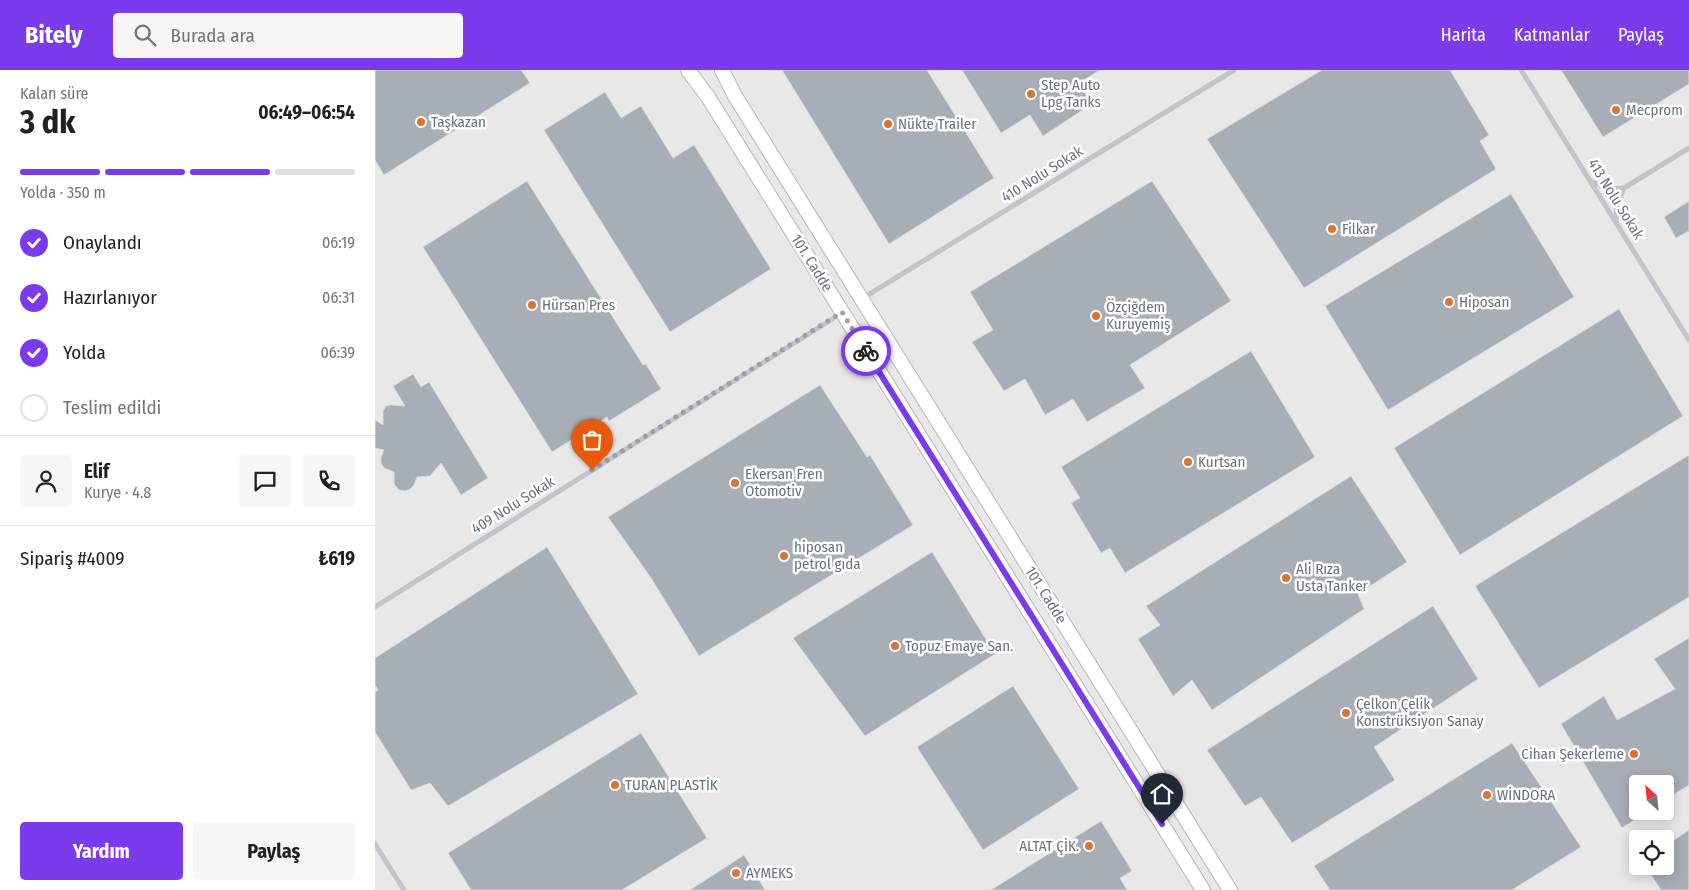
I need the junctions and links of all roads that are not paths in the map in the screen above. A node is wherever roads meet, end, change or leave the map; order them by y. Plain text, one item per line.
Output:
1 (688, 70) edge
2 (722, 70) edge
3 (1234, 70) edge
4 (1521, 70) edge
5 (1689, 148) edge
6 (1590, 180) junction
7 (1624, 188) junction
8 (1616, 223) junction
9 (863, 299) junction
10 (842, 312) junction
11 (1689, 340) edge
12 (375, 607) edge
13 (375, 844) edge
14 (404, 890) edge
15 (1203, 890) edge
16 (1230, 890) edge

1 - 10 street, 101. Cadde
2 - 9 street, 101. Cadde
3 - 9 lane, 410 Nolu Sokak
4 - 6 lane, 413 Nolu Sokak
5 - 7 lane
6 - 7 lane
6 - 8 lane, 413 Nolu Sokak
7 - 8 lane
8 - 11 lane, 413 Nolu Sokak
9 - 16 street, 101. Cadde
10 - 12 lane, 409 Nolu Sokak
10 - 15 street, 101. Cadde
13 - 14 lane

